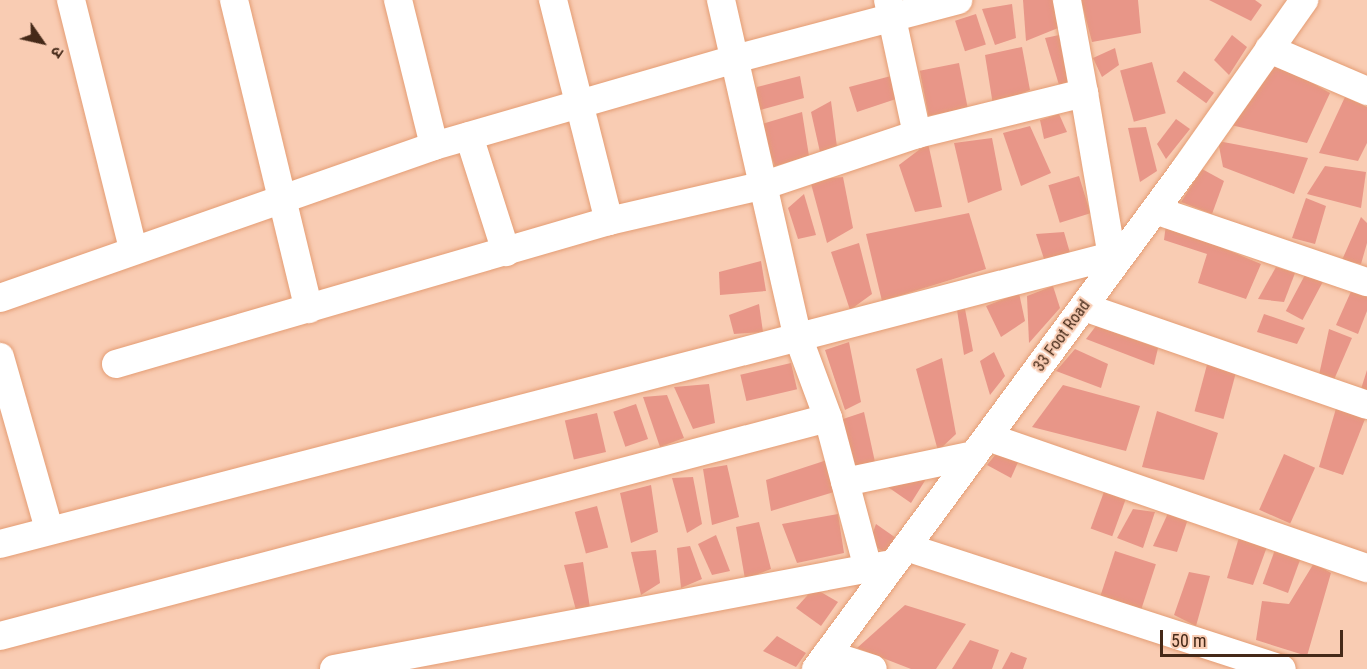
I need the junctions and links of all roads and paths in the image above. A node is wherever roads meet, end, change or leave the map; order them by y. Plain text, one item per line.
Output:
1 (70, 0) edge
2 (234, 0) edge
3 (398, 0) edge
4 (553, 0) edge
5 (721, 0) edge
6 (958, 0) edge
7 (1067, 0) edge
8 (1304, 0) edge
9 (890, 8) edge
10 (1269, 49) junction
11 (735, 59) junction
12 (1367, 91) edge
13 (1084, 93) junction
14 (578, 105) junction
15 (917, 134) junction
16 (469, 136) junction
17 (434, 146) junction
18 (765, 184) junction
19 (285, 198) junction
20 (1155, 210) junction
21 (609, 220) junction
22 (133, 249) junction
23 (506, 252) junction
24 (1118, 254) junction
25 (1367, 282) edge
26 (0, 298) edge
27 (1083, 307) junction
28 (309, 309) junction
29 (797, 334) junction
30 (116, 364) dead end
31 (2, 369) edge
32 (1367, 405) edge
33 (828, 418) junction
34 (981, 446) junction
35 (845, 482) junction
36 (49, 530) junction
37 (0, 544) edge
38 (890, 560) junction
39 (1367, 568) edge
40 (0, 636) edge
41 (822, 662) edge
42 (403, 663) edge
43 (334, 669) edge
44 (873, 669) edge
45 (1282, 669) edge

1 - 22 street
2 - 19 street
3 - 17 street
4 - 14 street
5 - 11 street
6 - 9 street
7 - 13 street
8 - 10 street, 33 Foot Road
9 - 11 street
9 - 15 street
10 - 12 street
10 - 20 street, 33 Foot Road
11 - 14 street
11 - 18 street
13 - 15 street
13 - 24 street
14 - 16 street
14 - 21 street
15 - 18 street
16 - 17 street
16 - 23 street
17 - 19 street
18 - 21 street
18 - 29 street
19 - 22 street
19 - 28 street
20 - 24 street, 33 Foot Road
20 - 25 street
21 - 23 street
22 - 26 street
23 - 28 street
24 - 27 street, 33 Foot Road
24 - 29 street
27 - 32 street
27 - 34 street, 33 Foot Road
28 - 30 street
29 - 33 street
29 - 36 street
31 - 36 street
33 - 35 street
33 - 40 street
34 - 35 street
34 - 38 street, 33 Foot Road
34 - 39 street
35 - 38 street
36 - 37 street
38 - 41 street, 33 Foot Road
38 - 42 street
38 - 45 street
41 - 44 street
42 - 43 street

